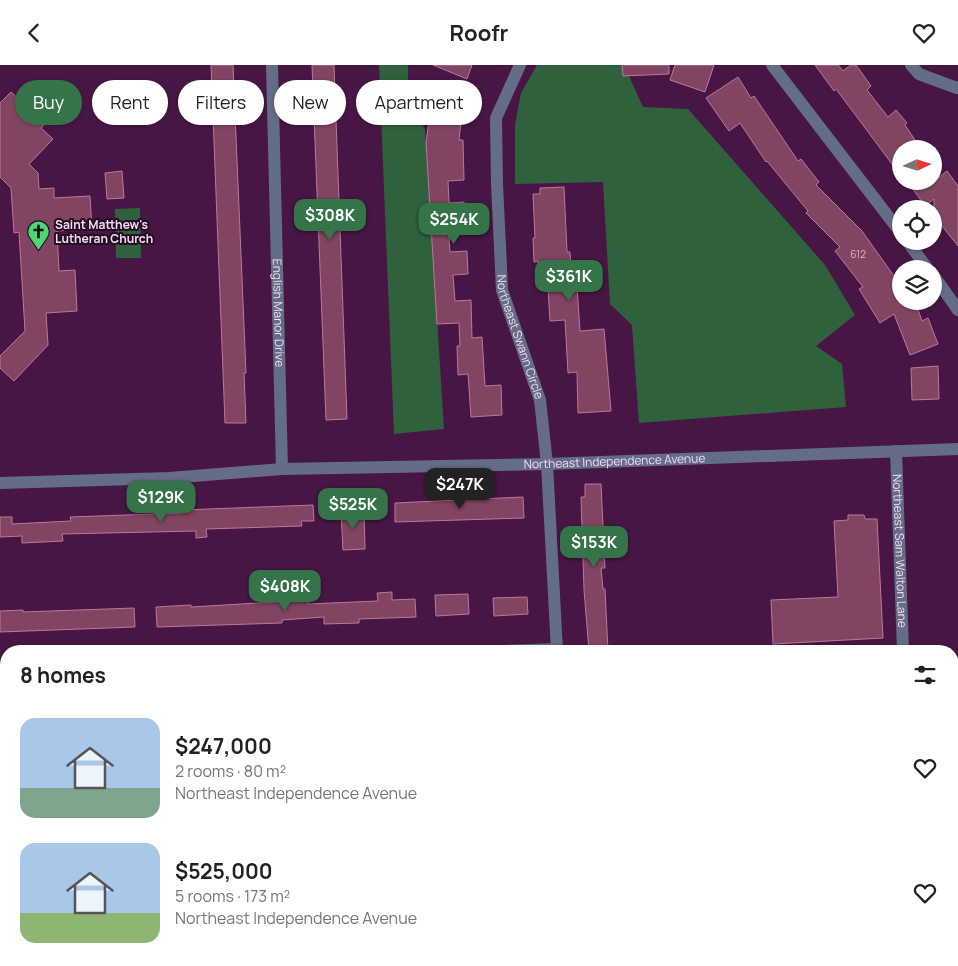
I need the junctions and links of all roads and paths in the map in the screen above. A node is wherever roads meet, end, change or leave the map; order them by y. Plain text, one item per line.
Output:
1 (272, 65) edge
2 (520, 65) edge
3 (772, 65) edge
4 (911, 65) edge
5 (958, 87) edge
6 (892, 221) edge
7 (942, 287) edge
8 (958, 310) edge
9 (958, 449) edge
10 (896, 451) junction
11 (547, 464) junction
12 (282, 469) junction
13 (0, 483) edge
14 (557, 645) edge
15 (903, 645) edge

1 - 12 street, English Manor Drive
2 - 11 street, Northeast Swann Circle
3 - 6 street
4 - 5 street
7 - 8 street
9 - 10 street, Northeast Independence Avenue
10 - 11 street, Northeast Independence Avenue
10 - 15 street, Northeast Sam Walton Lane
11 - 12 street, Northeast Independence Avenue
11 - 14 street, Northeast Swann Circle
12 - 13 street, Northeast Independence Avenue

